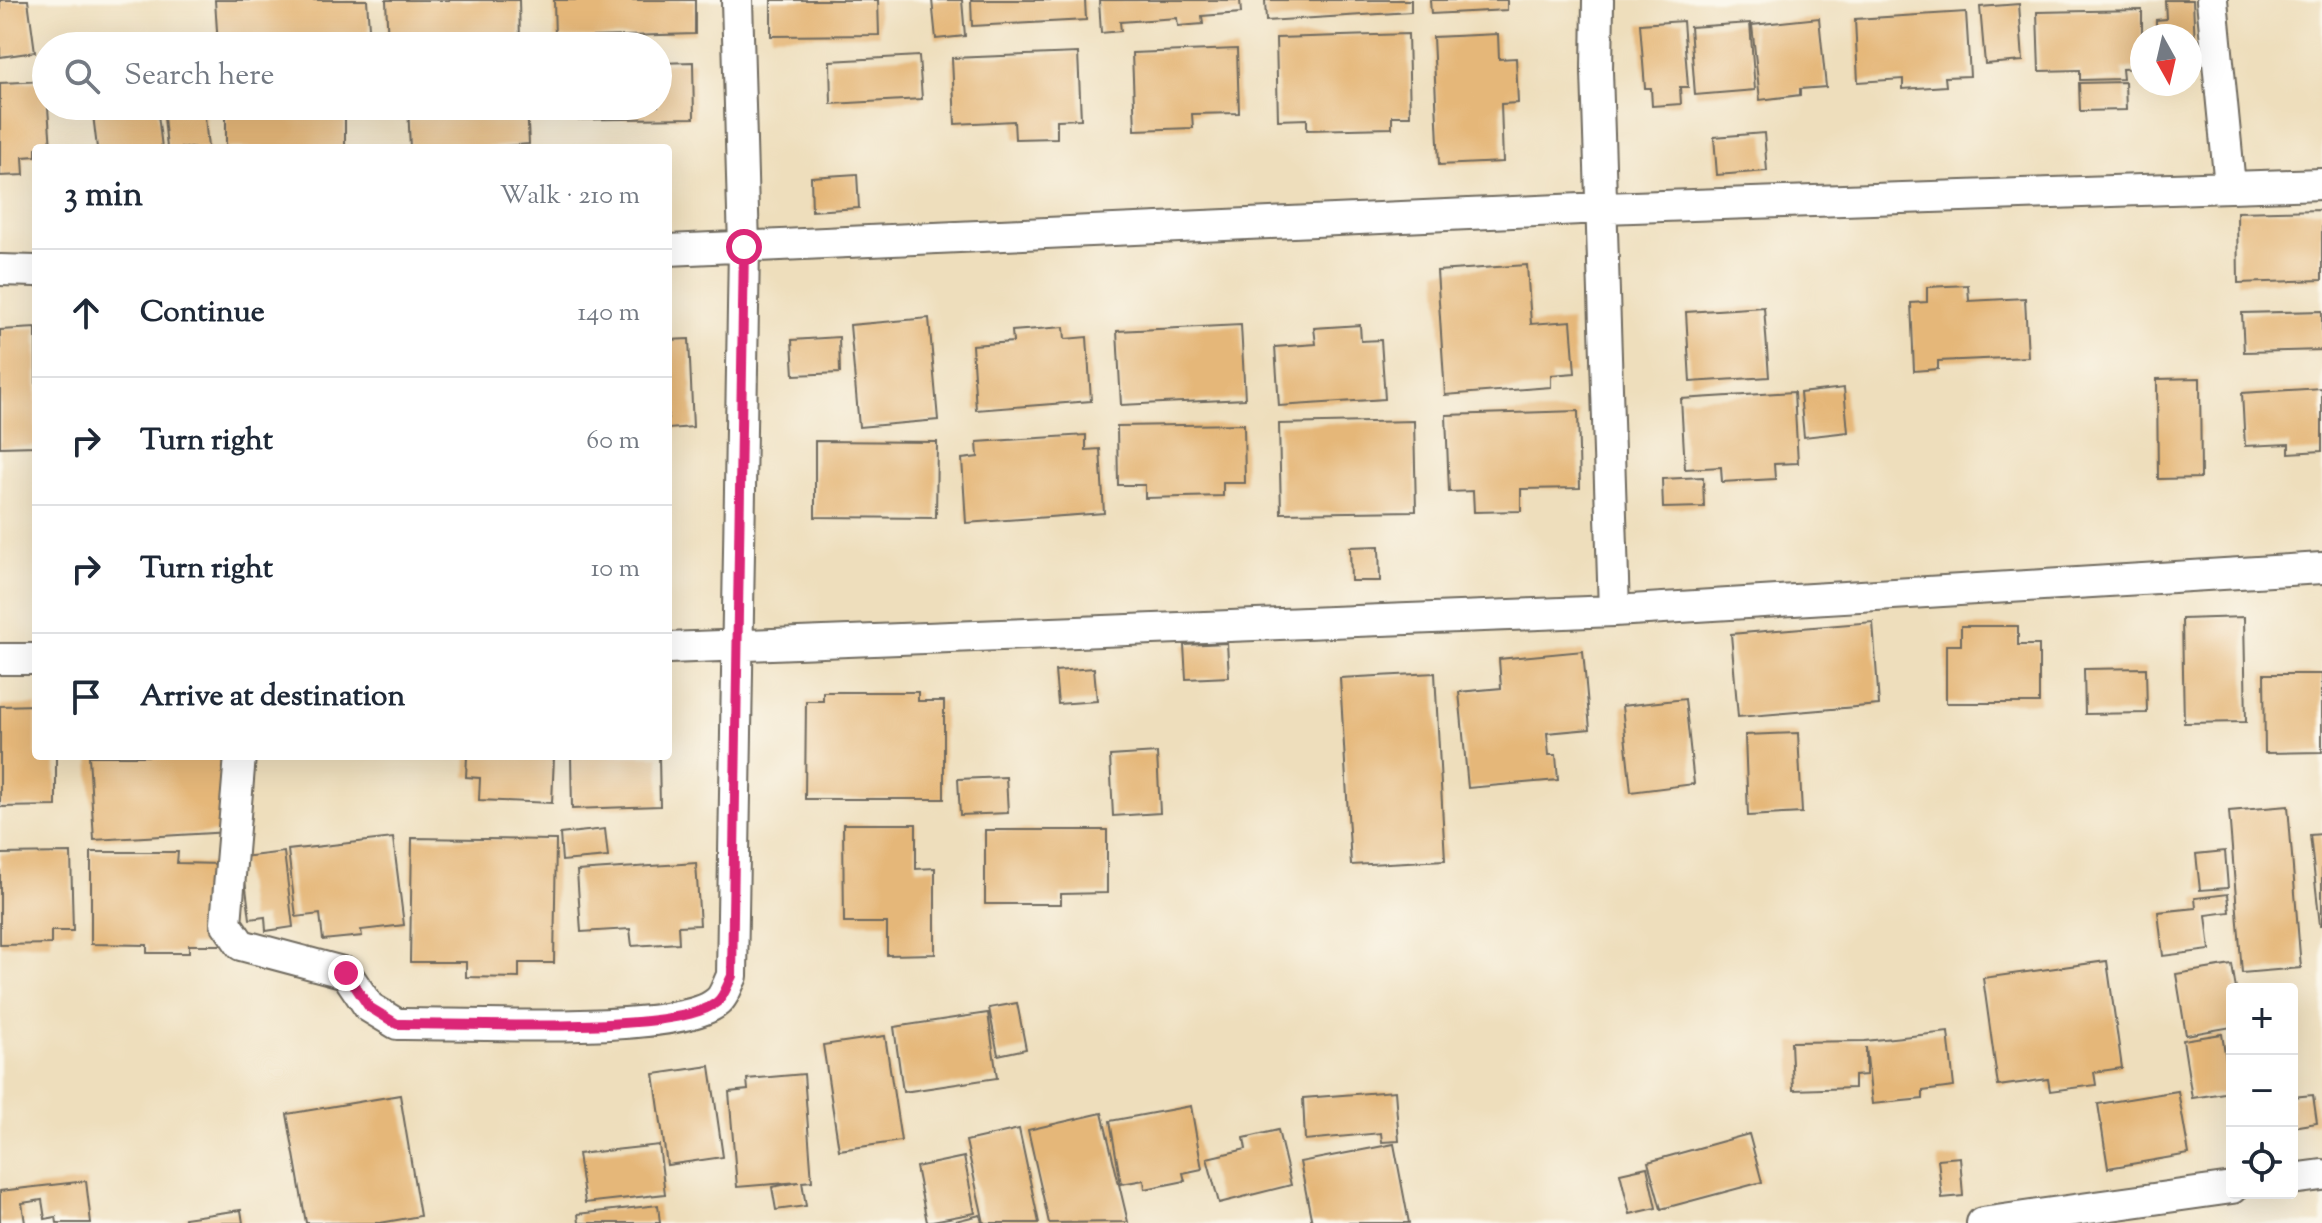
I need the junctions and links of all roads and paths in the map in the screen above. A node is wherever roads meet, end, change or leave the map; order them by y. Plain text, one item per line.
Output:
1 (737, 0) edge
2 (1598, 0) edge
3 (2212, 0) edge
4 (2322, 184) edge
5 (2230, 186) junction
6 (1603, 208) junction
7 (744, 247) junction
8 (672, 250) edge
9 (0, 270) edge
10 (32, 271) edge
11 (2322, 568) edge
12 (1614, 611) junction
13 (737, 647) junction
14 (672, 648) edge
15 (0, 659) edge
16 (32, 659) edge
17 (240, 760) edge
18 (2322, 1175) edge
19 (2298, 1178) edge
20 (2226, 1189) edge
21 (1982, 1223) edge

1 - 7 street
2 - 6 street
3 - 5 street
4 - 5 street
5 - 6 street
6 - 7 street
6 - 12 street
7 - 8 street
7 - 13 street
9 - 10 street
11 - 12 street
12 - 13 street
13 - 14 street
13 - 17 street
15 - 16 street
18 - 19 street
20 - 21 street

